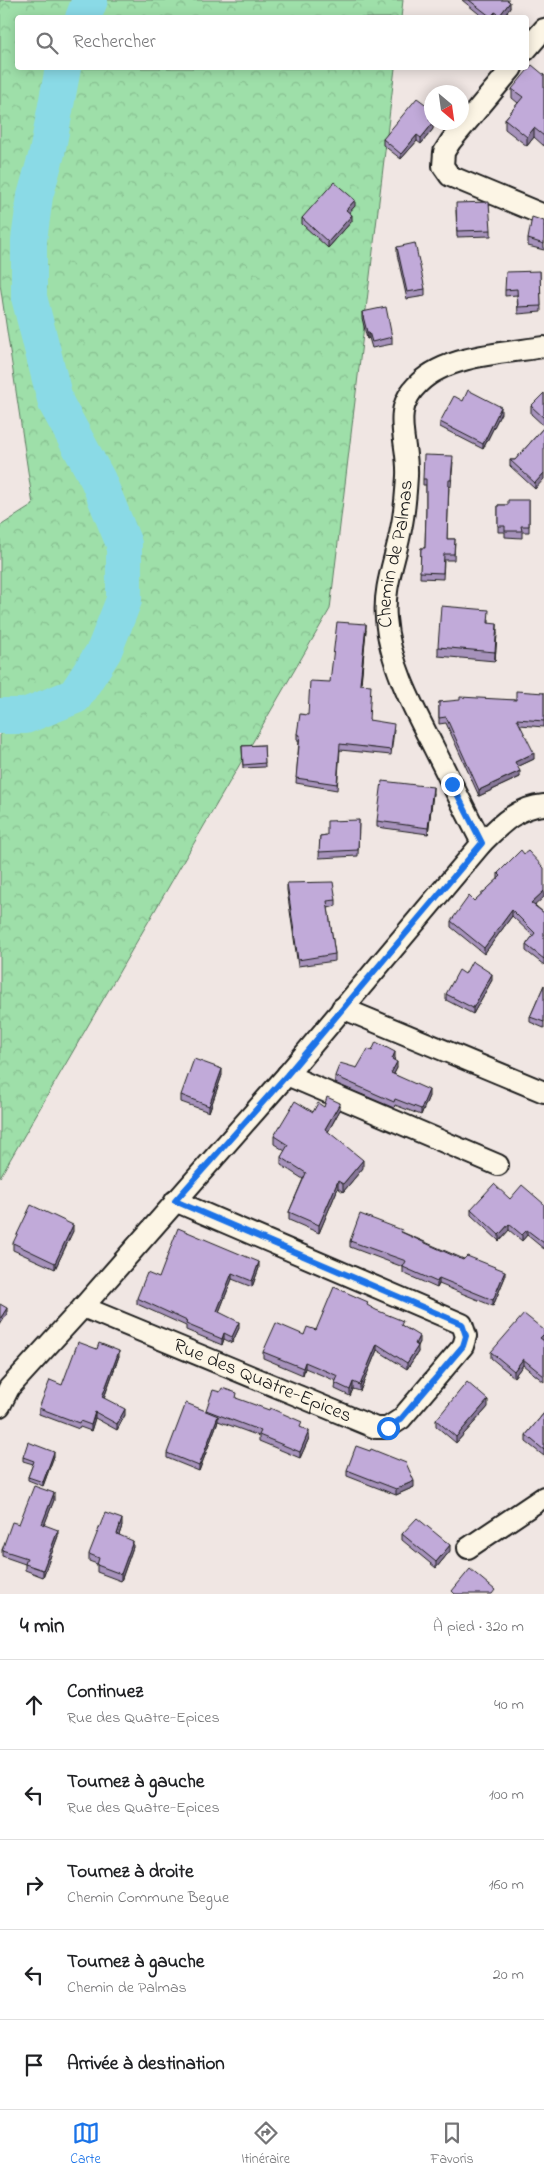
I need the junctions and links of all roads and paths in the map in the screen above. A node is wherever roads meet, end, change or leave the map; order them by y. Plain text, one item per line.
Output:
1 (544, 29) edge
2 (529, 46) edge
3 (510, 70) edge
4 (544, 215) edge
5 (544, 347) edge
6 (544, 805) edge
7 (482, 843) junction
8 (342, 1008) junction
9 (287, 1075) junction
10 (544, 1092) edge
11 (498, 1165) dead end
12 (175, 1201) junction
13 (83, 1307) junction
14 (0, 1406) edge
15 (544, 1497) edge
16 (468, 1548) dead end

1 - 2 street
3 - 4 street
5 - 7 street, Chemin de Palmas
6 - 7 street
7 - 8 street
8 - 9 street
8 - 10 street
9 - 11 street
9 - 12 street
12 - 13 street
12 - 13 street, Rue des Quatre-Epices
13 - 14 street
15 - 16 street

